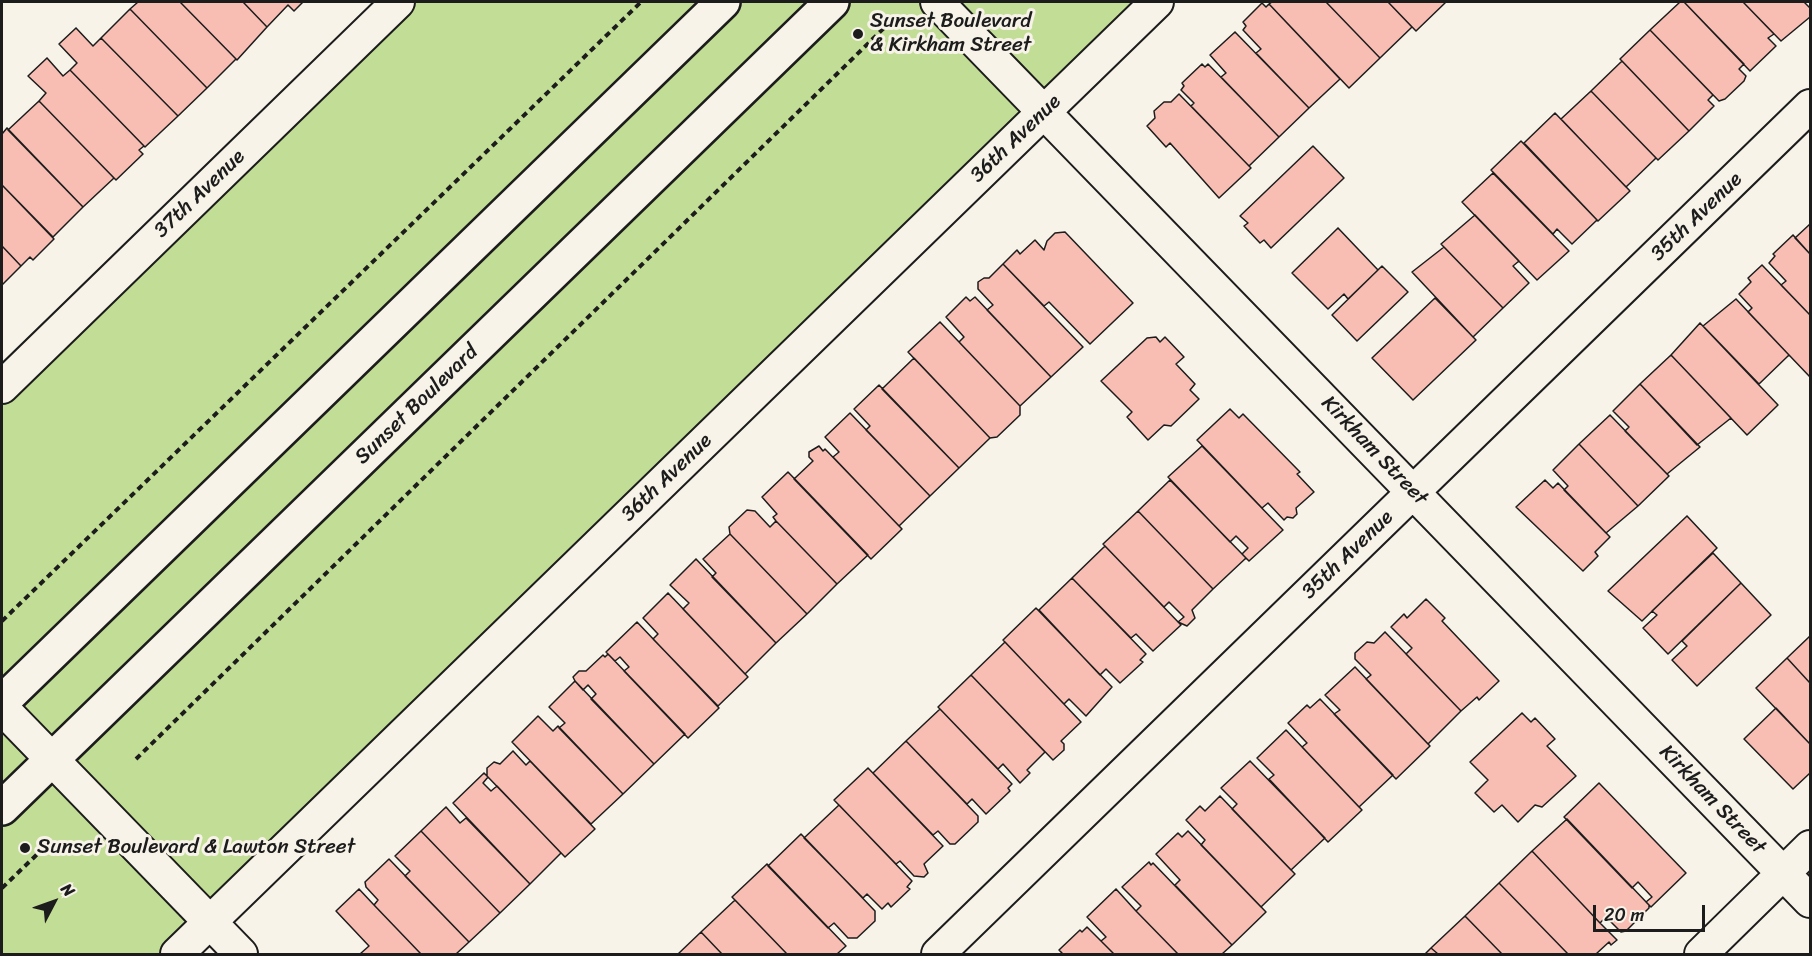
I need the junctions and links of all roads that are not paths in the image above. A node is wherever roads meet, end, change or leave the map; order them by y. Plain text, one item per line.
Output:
1 (398, 2) edge
2 (723, 2) edge
3 (832, 2) edge
4 (937, 2) edge
5 (1157, 2) edge
6 (1810, 106) edge
7 (1044, 112) junction
8 (2, 387) edge
9 (1414, 492) junction
10 (2, 702) edge
11 (2, 708) edge
12 (52, 760) junction
13 (2, 808) edge
14 (1810, 847) edge
15 (1784, 873) junction
16 (1810, 901) edge
17 (210, 922) junction
18 (177, 954) edge
19 (241, 954) edge
20 (938, 954) edge
21 (1701, 954) edge

1 - 8 street, 37th Avenue
2 - 10 main road
3 - 12 main road, Sunset Boulevard
4 - 7 street, Kirkham Street
5 - 7 street, 36th Avenue
6 - 9 street, 35th Avenue
7 - 9 street, Kirkham Street
7 - 17 street, 36th Avenue
9 - 15 street, Kirkham Street
9 - 20 street, 35th Avenue
11 - 12 street
12 - 13 main road, Sunset Boulevard
12 - 17 street
14 - 15 street
15 - 16 street, Kirkham Street
15 - 21 street
17 - 18 street, 36th Avenue
17 - 19 street

